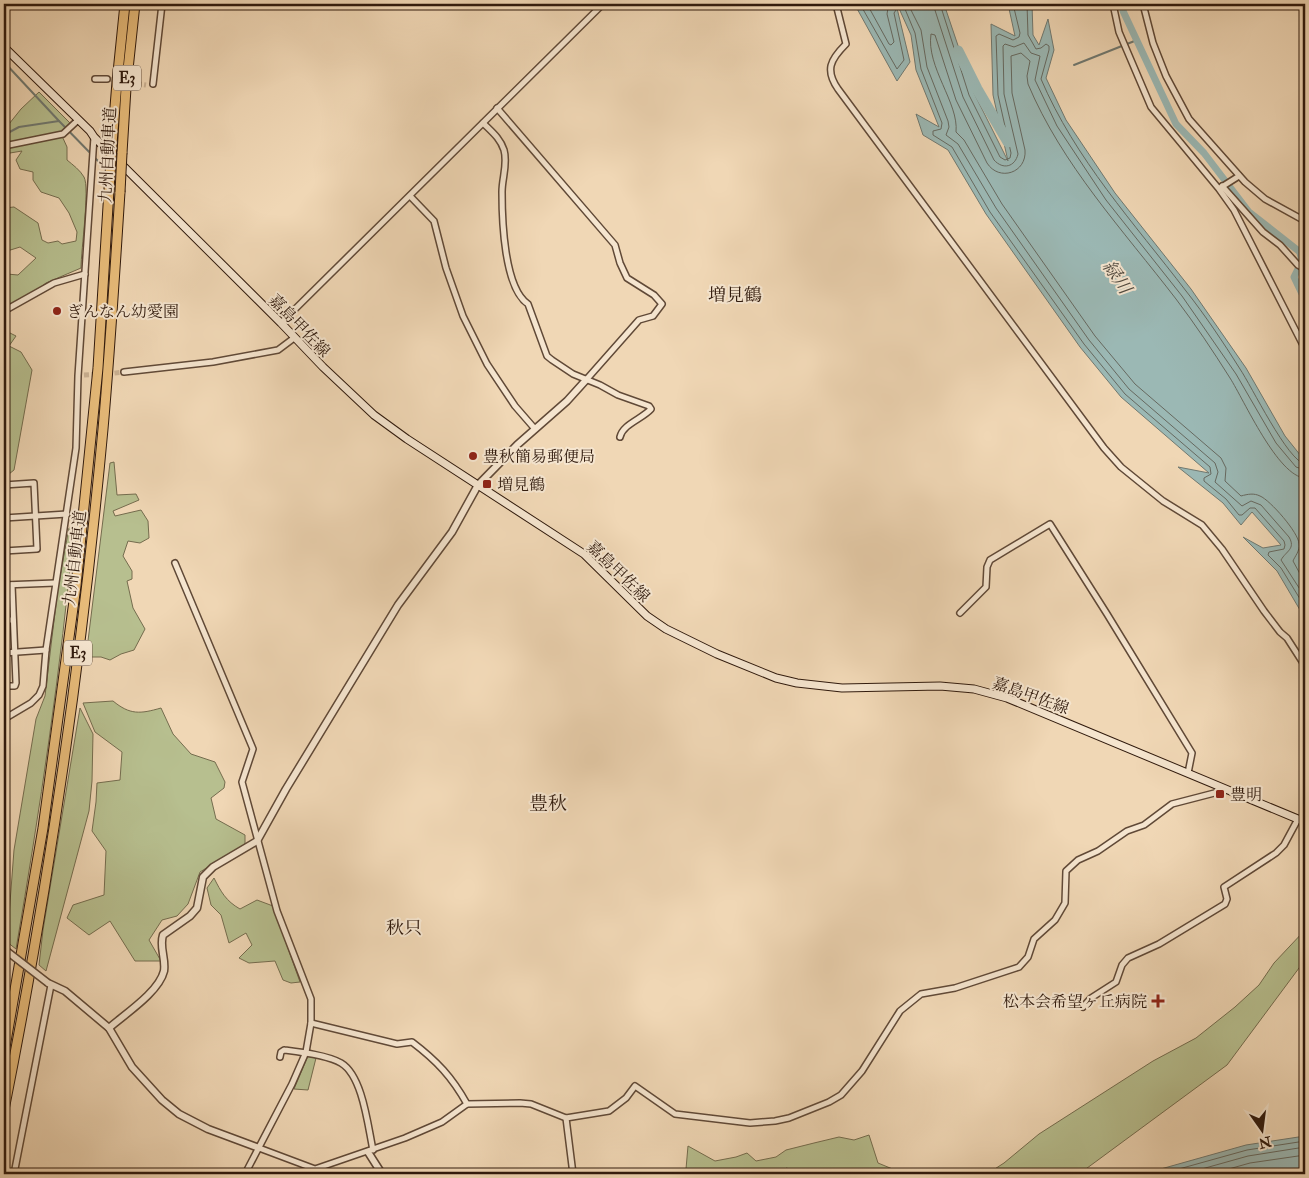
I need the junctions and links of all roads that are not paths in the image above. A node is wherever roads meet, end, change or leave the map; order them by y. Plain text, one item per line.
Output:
1 (125, 4) edge
2 (135, 4) edge
3 (162, 4) edge
4 (603, 4) edge
5 (836, 4) edge
6 (1113, 4) edge
7 (1143, 4) edge
8 (4, 47) edge
9 (95, 79) dead end
10 (107, 79) tunnel mouth
11 (153, 84) dead end
12 (497, 108) junction
13 (76, 122) junction
14 (483, 123) junction
15 (94, 137) junction
16 (4, 146) edge
17 (1239, 176) junction
18 (1221, 187) junction
19 (410, 196) junction
20 (1305, 221) edge
21 (1305, 269) edge
22 (85, 274) junction
23 (4, 311) edge
24 (281, 323) junction
25 (294, 338) junction
26 (1305, 349) edge
27 (124, 372) tunnel mouth
28 (84, 375) tunnel mouth
29 (78, 376) junction
30 (586, 380) junction
31 (535, 429) junction
32 (620, 437) dead end
33 (4, 485) edge
34 (478, 485) junction
35 (67, 514) junction
36 (36, 516) junction
37 (4, 518) edge
38 (4, 551) edge
39 (175, 563) dead end
40 (55, 583) junction
41 (12, 585) junction
42 (4, 586) edge
43 (960, 613) dead end
44 (4, 620) edge
45 (13, 620) junction
46 (46, 650) junction
47 (14, 652) junction
48 (4, 653) edge
49 (1305, 666) edge
50 (4, 686) edge
51 (4, 719) edge
52 (1188, 773) junction
53 (1226, 790) junction
54 (1302, 821) edge
55 (257, 840) junction
56 (4, 949) edge
57 (49, 984) junction
58 (1083, 1007) dead end
59 (311, 1023) junction
60 (109, 1028) junction
61 (4, 1052) edge
62 (306, 1052) junction
63 (280, 1057) dead end
64 (467, 1104) junction
65 (4, 1110) edge
66 (566, 1118) junction
67 (259, 1148) junction
68 (370, 1151) junction
69 (14, 1174) edge
70 (245, 1174) edge
71 (382, 1174) edge
72 (573, 1174) edge

1 - 61 highway, 九州自動車道 / E3, bridge
2 - 65 highway, 九州自動車道 / E3, bridge
3 - 11 street
4 - 12 street
5 - 49 street
6 - 18 street
7 - 17 street
8 - 13 main road, 嘉島甲佐線
9 - 10 street
12 - 14 street
12 - 30 street
13 - 15 main road, 嘉島甲佐線
13 - 16 street
14 - 19 street
14 - 30 street
15 - 22 street
15 - 24 main road, 嘉島甲佐線
17 - 18 street
17 - 20 street
18 - 21 street
18 - 26 street
19 - 24 street
19 - 31 street
22 - 23 street
22 - 29 street
24 - 25 main road, 嘉島甲佐線
25 - 27 street
25 - 34 main road, 嘉島甲佐線
28 - 29 street
29 - 35 street
30 - 31 street
30 - 32 street
31 - 34 street
33 - 36 street
34 - 52 main road, 嘉島甲佐線
34 - 55 street
35 - 36 street
35 - 40 street
36 - 37 street
36 - 38 street
39 - 55 street
40 - 41 street
40 - 46 street
41 - 42 street
41 - 45 street
43 - 52 street
44 - 45 street
45 - 47 street
46 - 47 street
46 - 51 street
47 - 48 street
47 - 50 street
52 - 53 main road, 嘉島甲佐線
53 - 54 main road, 嘉島甲佐線
53 - 66 street
54 - 58 street
55 - 59 street
55 - 60 street
56 - 57 street, bridge
57 - 60 street
57 - 69 street
59 - 62 street
59 - 64 street
60 - 67 street
62 - 63 street
62 - 67 street
62 - 68 street
64 - 66 street
64 - 68 street
66 - 72 street
67 - 68 street
67 - 70 street
68 - 71 street

